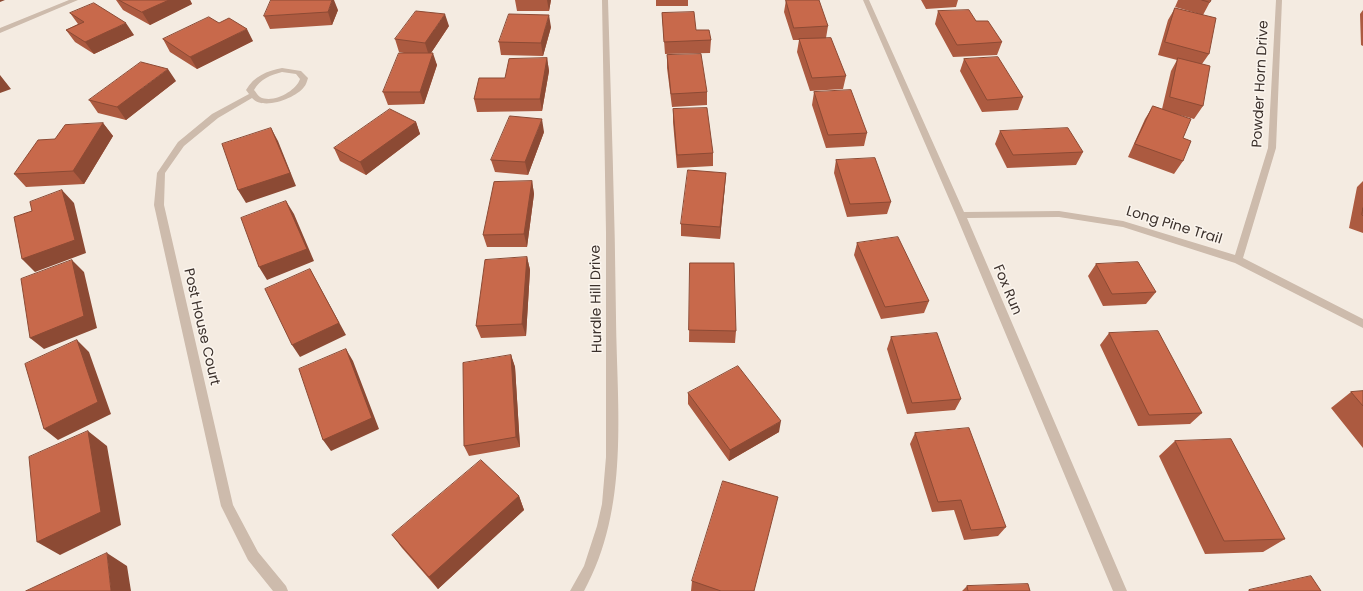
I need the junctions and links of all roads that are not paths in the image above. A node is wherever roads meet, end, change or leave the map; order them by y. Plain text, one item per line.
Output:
1 (75, 0) edge
2 (605, 0) edge
3 (866, 0) edge
4 (1279, 0) edge
5 (0, 31) edge
6 (252, 95) junction
7 (961, 215) junction
8 (1238, 260) junction
9 (1363, 324) edge
10 (281, 591) edge
11 (578, 591) edge
12 (1120, 591) edge

1 - 5 street
2 - 11 street, Hurdle Hill Drive
3 - 7 street, Fox Run
4 - 8 street, Powder Horn Drive
6 - 6 street
6 - 10 street, Post House Court
7 - 8 street, Long Pine Trail
7 - 12 street, Fox Run
8 - 9 street, Long Pine Trail

